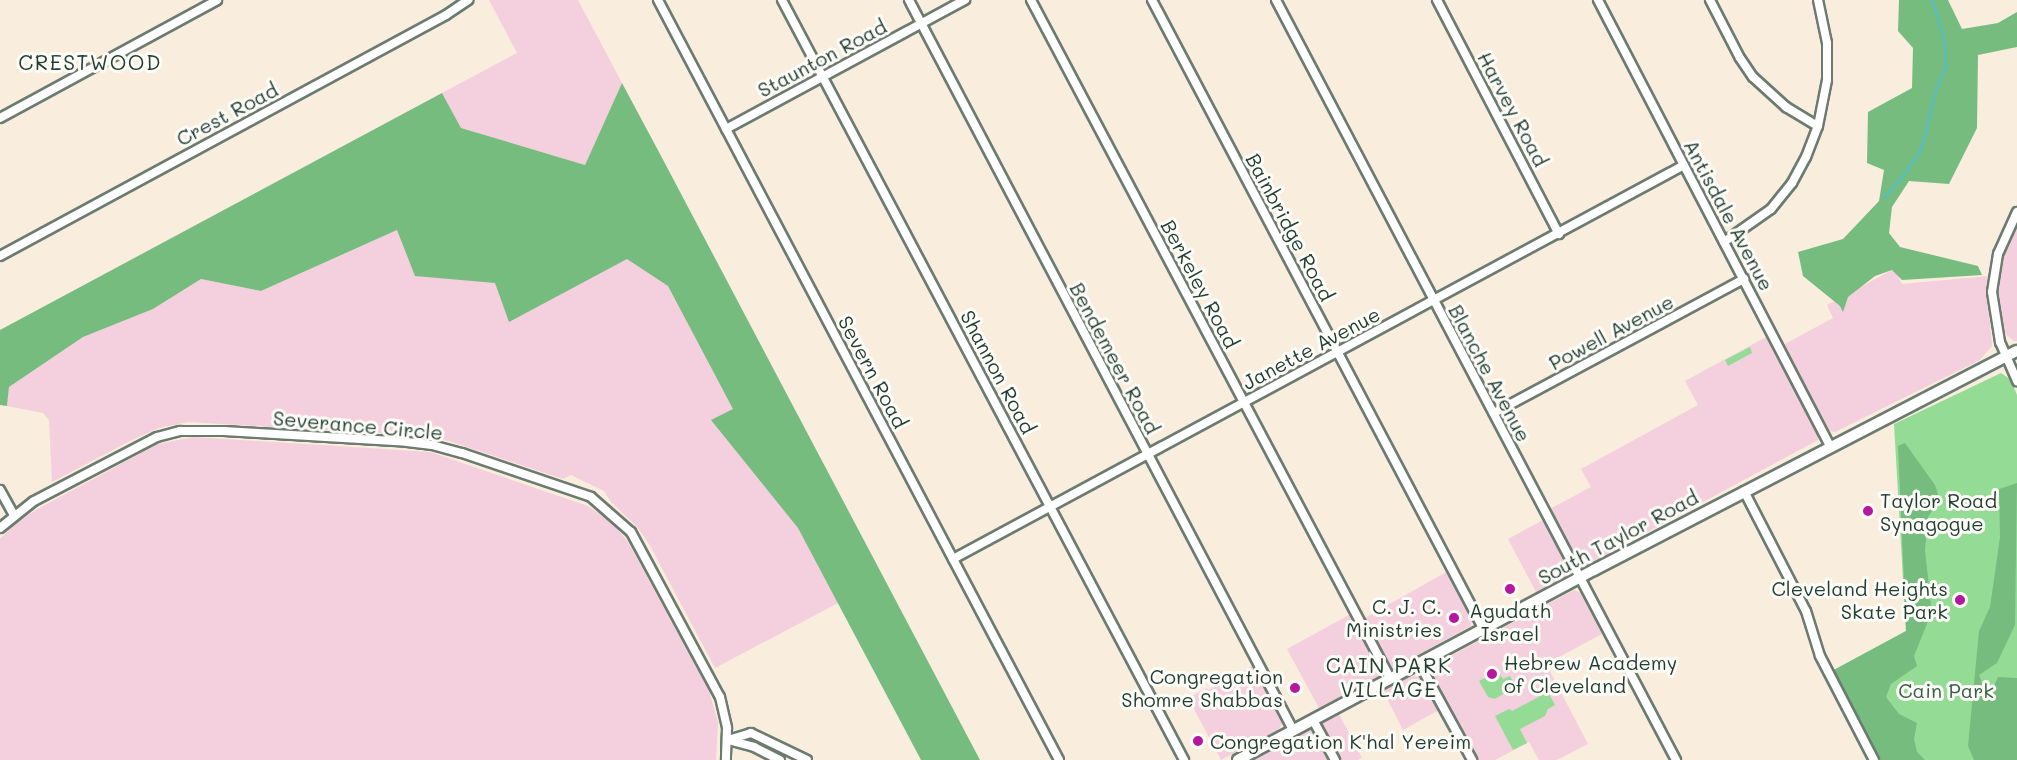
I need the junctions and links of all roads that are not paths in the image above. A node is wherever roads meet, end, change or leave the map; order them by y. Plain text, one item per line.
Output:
1 (217, 0) edge
2 (468, 0) edge
3 (657, 0) edge
4 (782, 0) edge
5 (909, 0) edge
6 (965, 0) edge
7 (1031, 0) edge
8 (1152, 0) edge
9 (1276, 0) edge
10 (1437, 0) edge
11 (1598, 0) edge
12 (1710, 0) edge
13 (1818, 0) edge
14 (921, 23) junction
15 (823, 77) junction
16 (0, 118) edge
17 (1818, 126) junction
18 (726, 129) junction
19 (1684, 165) junction
20 (2017, 212) edge
21 (1559, 234) junction
22 (1724, 242) junction
23 (0, 256) edge
24 (1744, 279) junction
25 (1434, 301) junction
26 (2017, 351) edge
27 (1338, 353) junction
28 (2006, 356) junction
29 (2017, 381) edge
30 (1244, 403) junction
31 (1494, 413) junction
32 (1830, 446) junction
33 (1148, 454) junction
34 (0, 490) edge
35 (1744, 491) junction
36 (1050, 507) junction
37 (14, 515) junction
38 (0, 528) edge
39 (953, 558) junction
40 (1579, 578) junction
41 (1483, 628) junction
42 (1419, 663) junction
43 (1390, 678) junction
44 (1313, 720) junction
45 (1293, 730) junction
46 (728, 740) junction
47 (726, 760) edge
48 (780, 760) edge
49 (807, 760) edge
50 (1059, 760) edge
51 (1184, 760) edge
52 (1238, 760) edge
53 (1335, 760) edge
54 (1472, 760) edge
55 (1676, 760) edge
56 (1874, 760) edge

1 - 16 street
2 - 23 street, Crest Road
3 - 18 street, Severn Road
4 - 15 street, Shannon Road
5 - 14 street, Bendemeer Road
6 - 14 street, Staunton Road
7 - 30 street, Berkeley Road
8 - 27 street, Bainbridge Road
9 - 25 street, Blanche Avenue
10 - 21 street, Harvey Road
11 - 19 street, Antisdale Avenue
12 - 17 street
13 - 17 street
14 - 15 street, Staunton Road
14 - 33 street, Bendemeer Road
15 - 18 street, Staunton Road
15 - 36 street, Shannon Road
17 - 22 street
18 - 39 street, Severn Road
19 - 21 street, Janette Avenue
19 - 22 street, Antisdale Avenue
20 - 28 street
21 - 25 street, Janette Avenue
22 - 24 street, Antisdale Avenue
24 - 31 street, Powell Avenue
24 - 32 street, Antisdale Avenue
25 - 27 street, Janette Avenue
25 - 31 street, Blanche Avenue
26 - 28 main road, South Taylor Road
27 - 30 street, Janette Avenue
27 - 41 street, Bainbridge Road
28 - 29 street
28 - 32 main road, South Taylor Road
30 - 33 street, Janette Avenue
30 - 43 street, Berkeley Road
31 - 40 street, Blanche Avenue
32 - 35 main road, South Taylor Road
33 - 36 street, Janette Avenue
33 - 45 street, Bendemeer Road
34 - 37 street
35 - 40 main road, South Taylor Road
35 - 56 street
36 - 39 street, Janette Avenue
36 - 51 street, Shannon Road
37 - 38 street, Severance Circle
37 - 46 street, Severance Circle
39 - 50 street, Severn Road
40 - 41 main road, South Taylor Road
40 - 55 street, Blanche Avenue
41 - 42 main road, South Taylor Road
42 - 43 main road, South Taylor Road
42 - 54 street
43 - 44 main road, South Taylor Road
44 - 45 main road, South Taylor Road
44 - 53 street
45 - 52 main road, South Taylor Road
46 - 47 street, Severance Circle
46 - 48 street
46 - 49 street

